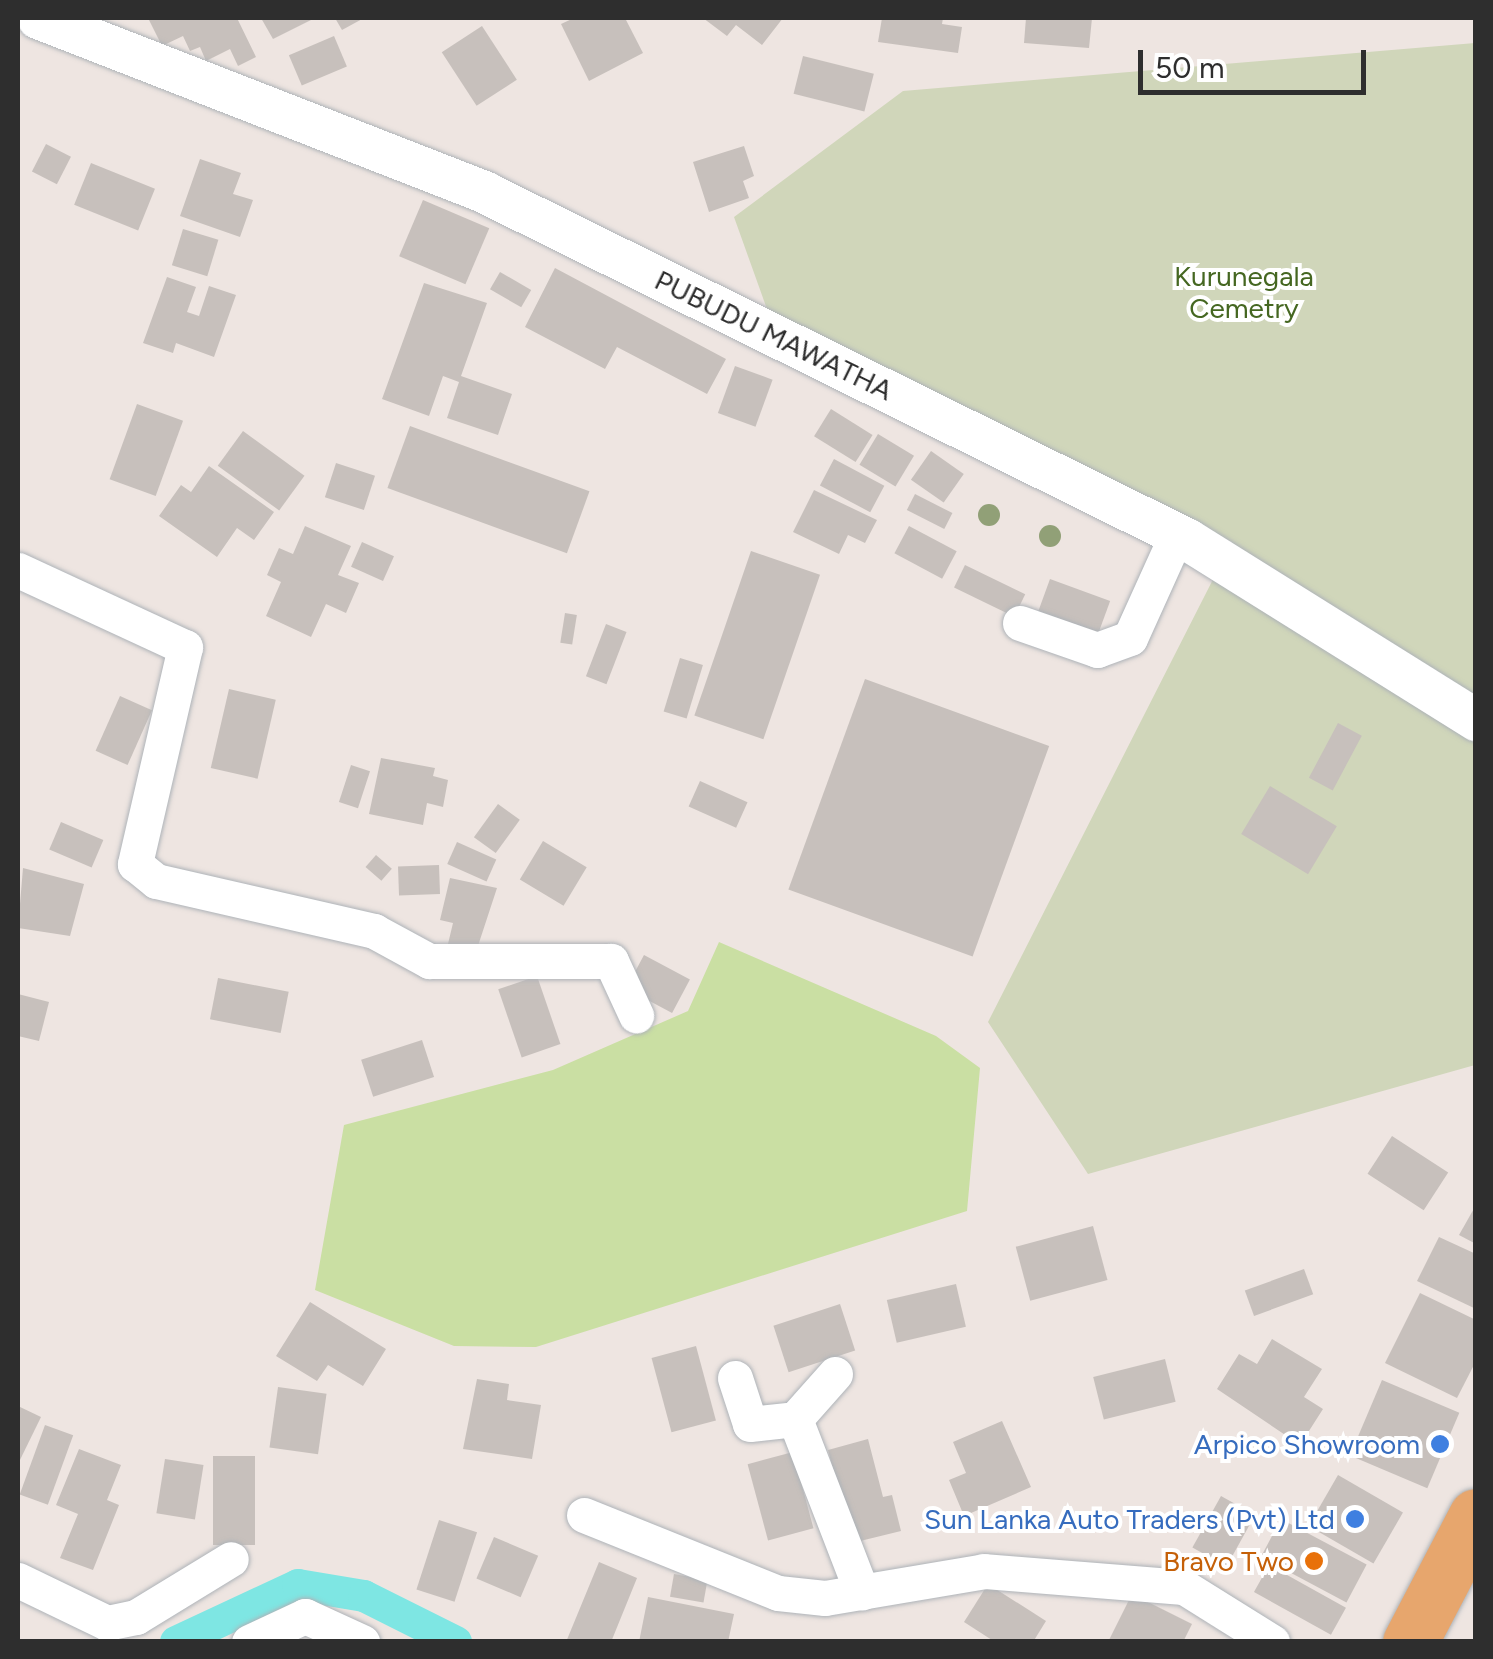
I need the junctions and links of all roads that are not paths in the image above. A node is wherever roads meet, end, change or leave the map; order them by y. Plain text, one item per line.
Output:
1 (62, 21) edge
2 (1177, 534) junction
3 (18, 570) edge
4 (1020, 624) dead end
5 (1476, 720) edge
6 (636, 1015) dead end
7 (834, 1374) dead end
8 (735, 1378) dead end
9 (796, 1419) junction
10 (584, 1514) dead end
11 (1476, 1516) edge
12 (231, 1559) dead end
13 (18, 1580) edge
14 (862, 1593) junction
15 (249, 1642) edge
16 (362, 1642) edge
17 (1272, 1642) edge
18 (1410, 1642) edge

1 - 2 street, PUBUDU MAWATHA
2 - 4 street
2 - 5 street, PUBUDU MAWATHA
3 - 6 street
7 - 9 street
8 - 9 street
9 - 14 street
10 - 14 street
11 - 18 main road
12 - 13 street
14 - 17 street
15 - 16 street

